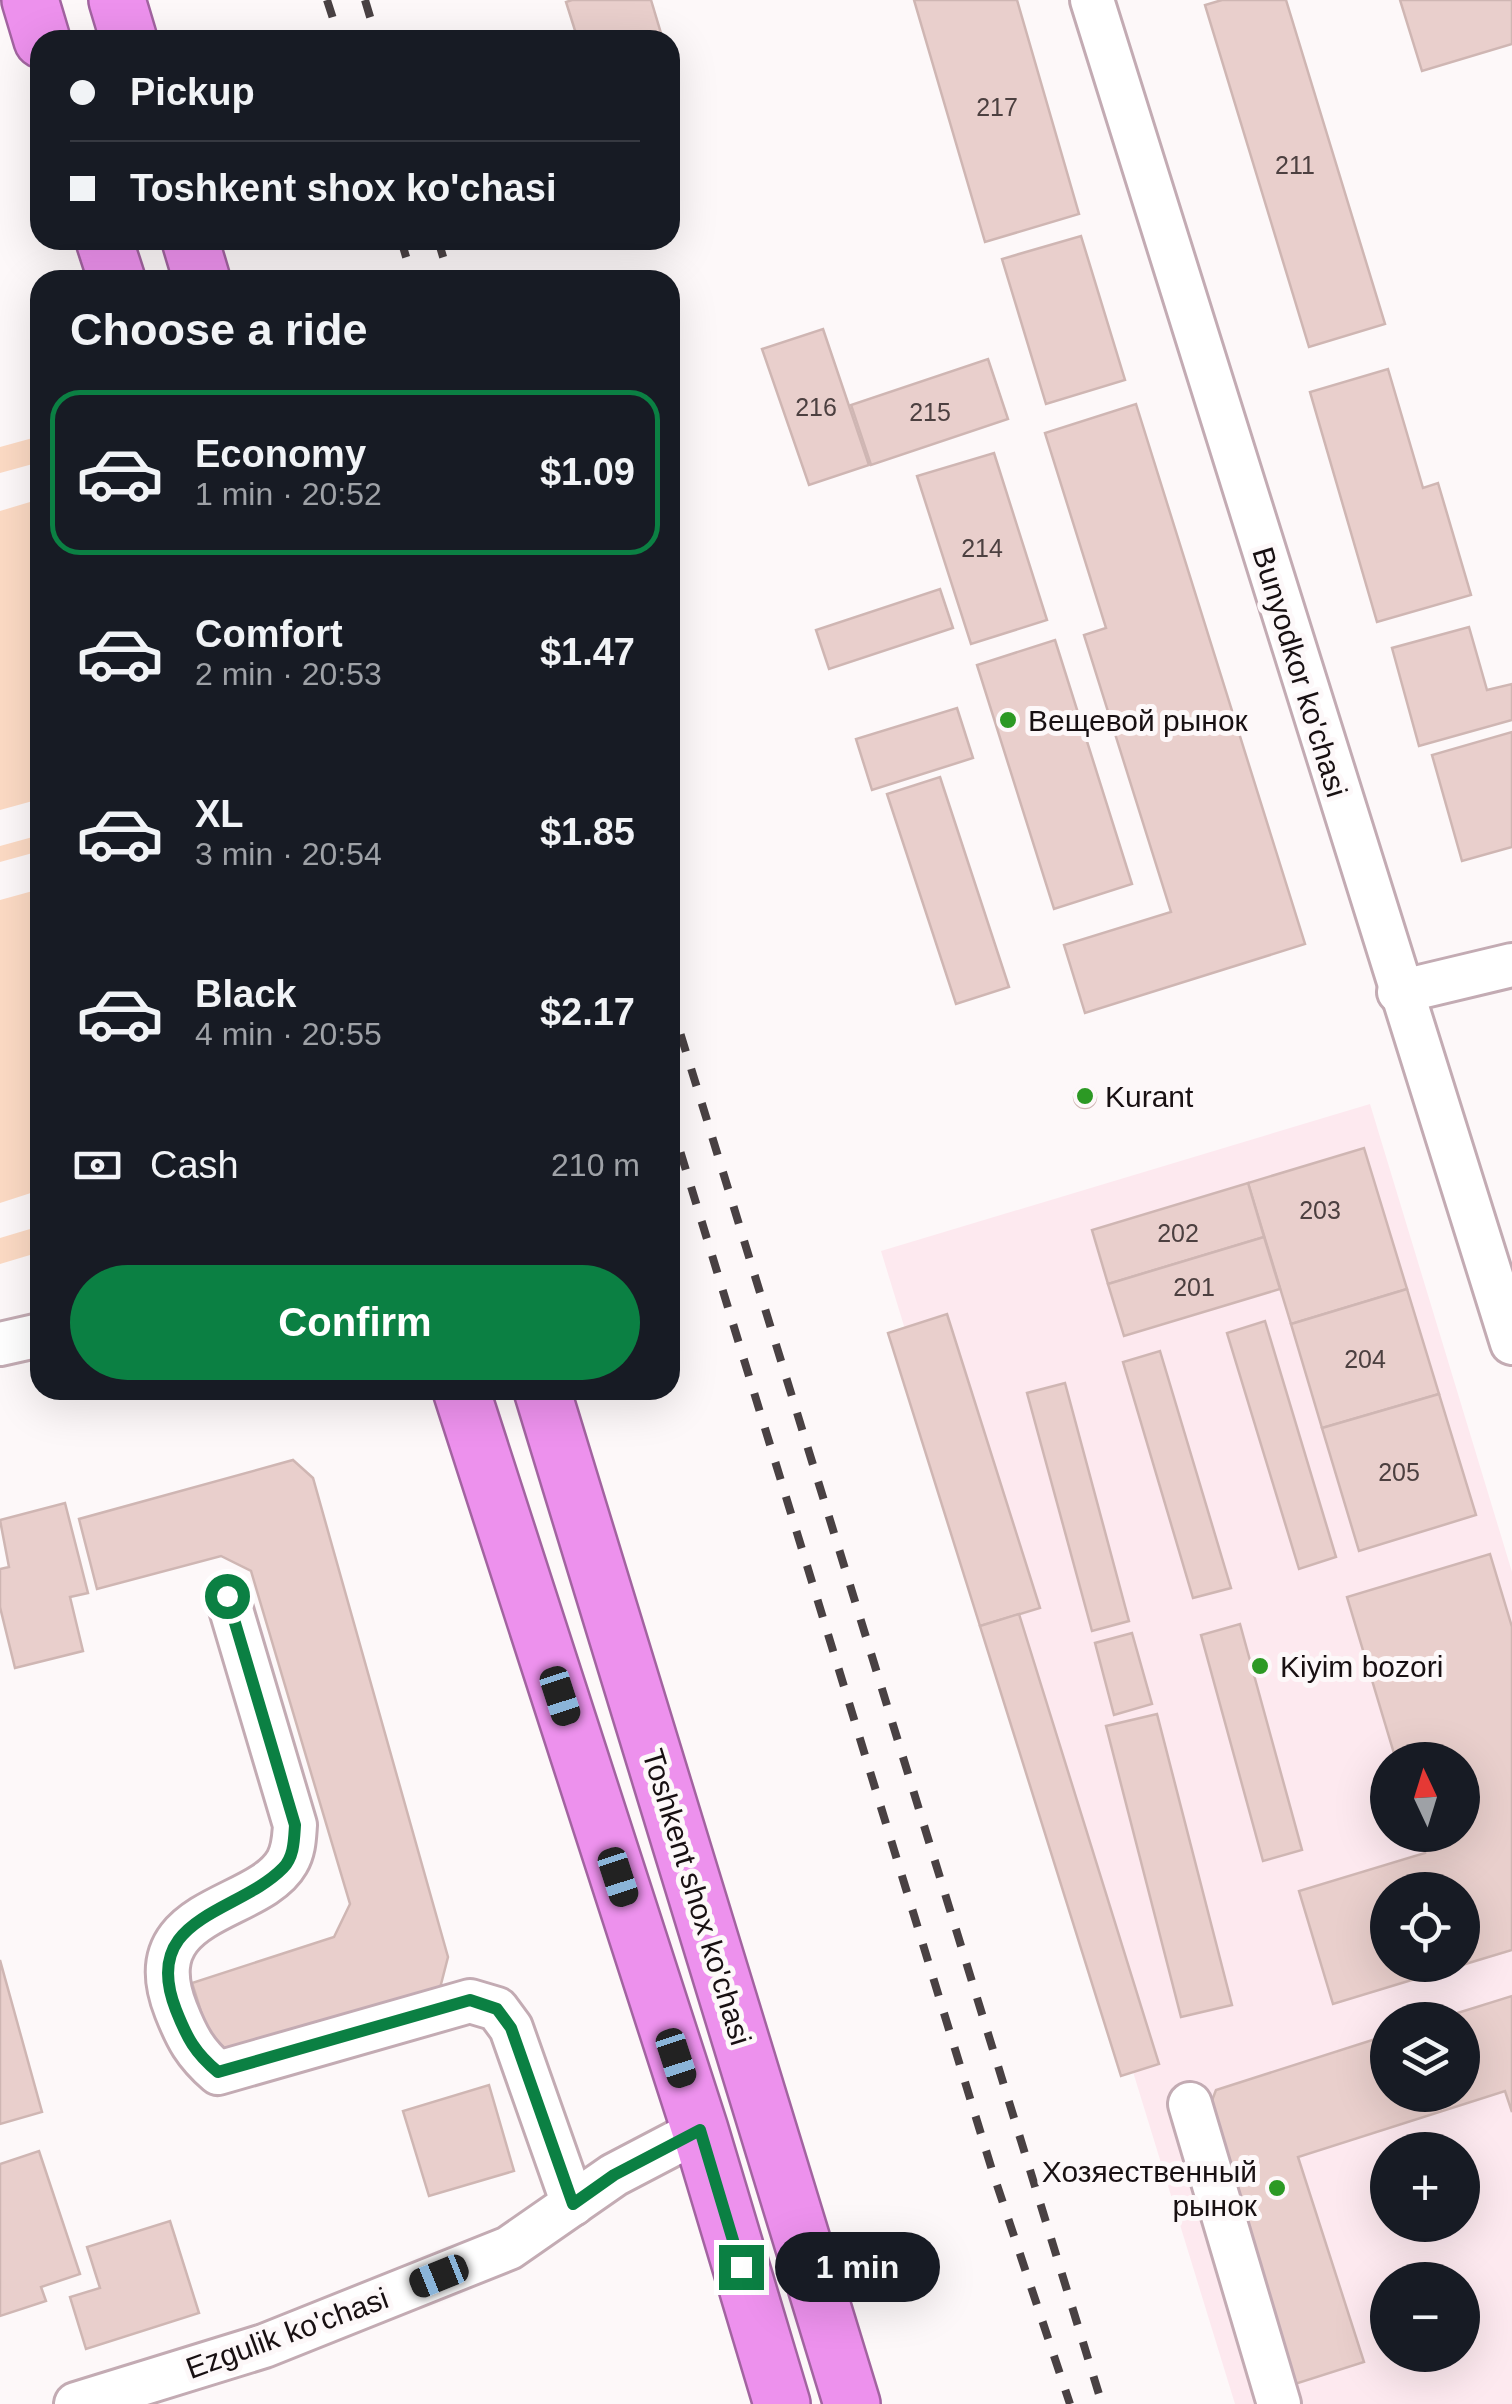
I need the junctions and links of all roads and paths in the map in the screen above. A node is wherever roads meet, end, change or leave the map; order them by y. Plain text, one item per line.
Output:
1 (30, 0) edge
2 (116, 0) edge
3 (1092, 0) edge
4 (39, 30) edge
5 (126, 30) edge
6 (1512, 965) edge
7 (1398, 992) junction
8 (30, 1337) edge
9 (1512, 1343) edge
10 (0, 1344) edge
11 (465, 1400) edge
12 (545, 1400) edge
13 (227, 1596) dead end
14 (1190, 2104) dead end
15 (700, 2130) junction
16 (573, 2204) junction
17 (76, 2404) edge
18 (782, 2404) edge
19 (852, 2404) edge
20 (1279, 2404) edge

1 - 4 highway
2 - 5 highway
3 - 7 street, Bunyodkor ko'chasi
6 - 7 street
7 - 9 street, Bunyodkor ko'chasi
8 - 10 street
11 - 15 highway
12 - 19 highway, Toshkent shox ko'chasi
13 - 16 street
14 - 20 street
15 - 16 street, Ezgulik ko'chasi
15 - 18 highway
16 - 17 street, Ezgulik ko'chasi

